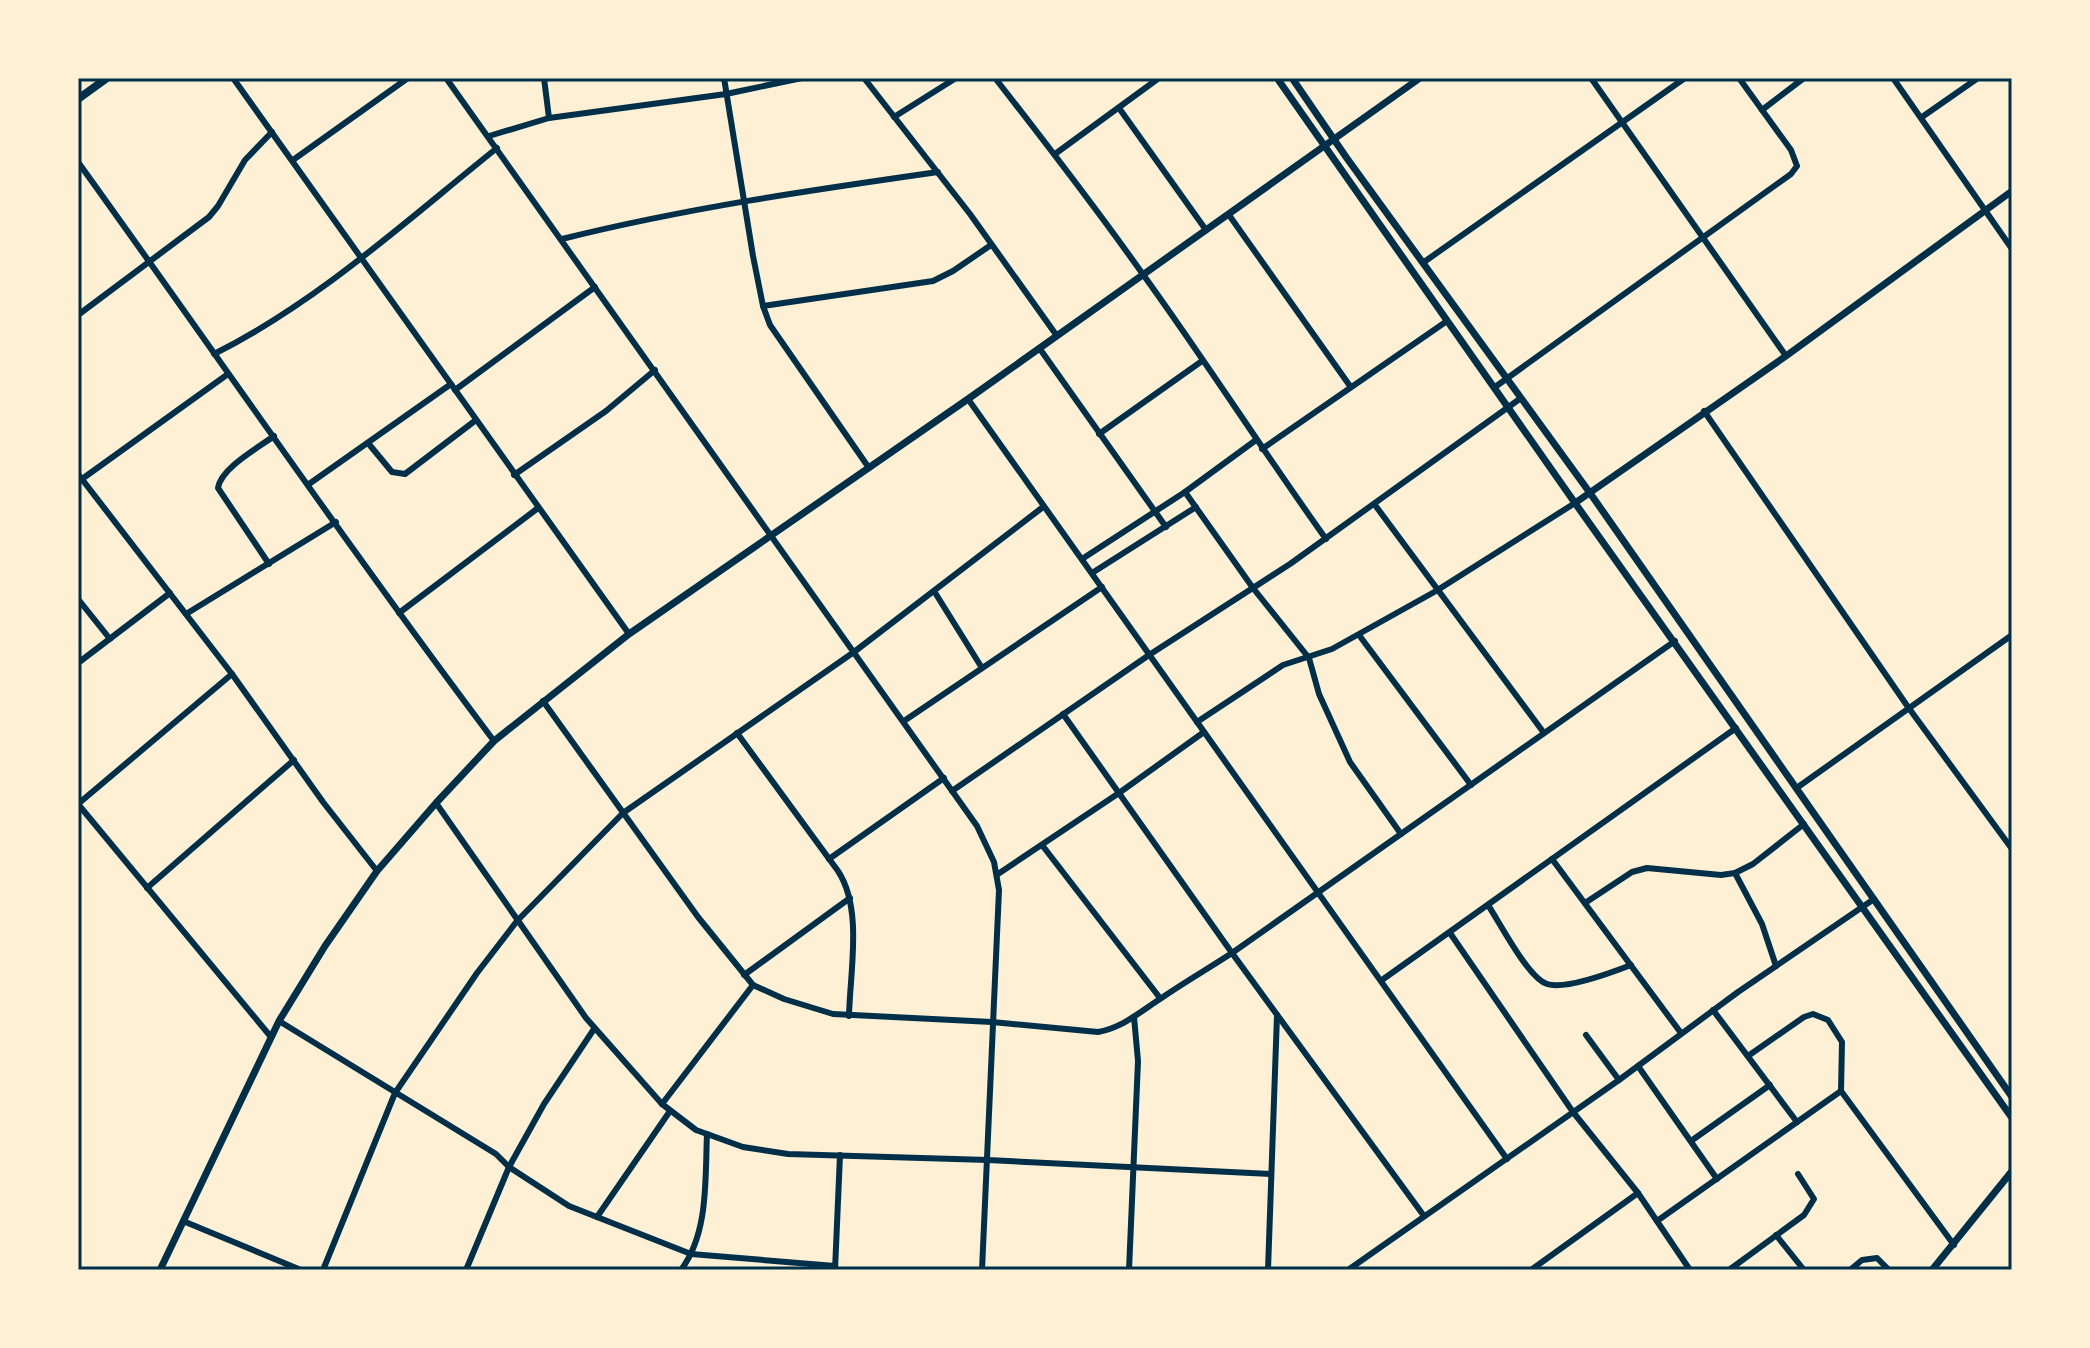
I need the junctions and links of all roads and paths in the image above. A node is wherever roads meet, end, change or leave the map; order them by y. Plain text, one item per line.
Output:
1 (107, 78) edge
2 (233, 78) edge
3 (408, 78) edge
4 (446, 78) edge
5 (544, 78) edge
6 (724, 78) edge
7 (802, 78) edge
8 (864, 78) edge
9 (956, 78) edge
10 (995, 78) edge
11 (1159, 78) edge
12 (1277, 78) edge
13 (1292, 78) edge
14 (1420, 78) edge
15 (1591, 78) edge
16 (1685, 78) edge
17 (1739, 78) edge
18 (1804, 78) edge
19 (1893, 78) edge
20 (1978, 78) edge
21 (726, 94) junction
22 (78, 99) edge
23 (1119, 108) junction
24 (1762, 110) junction
25 (894, 117) junction
26 (1922, 117) junction
27 (549, 118) junction
28 (1623, 123) junction
29 (272, 132) junction
30 (489, 136) junction
31 (1333, 139) junction
32 (1324, 146) junction
33 (497, 148) junction
34 (1055, 154) junction
35 (293, 160) junction
36 (78, 162) edge
37 (938, 172) junction
38 (2012, 191) edge
39 (743, 203) junction
40 (1986, 210) junction
41 (1229, 215) junction
42 (1206, 230) junction
43 (562, 239) junction
44 (1703, 239) junction
45 (991, 245) junction
46 (2012, 249) edge
47 (361, 257) junction
48 (1424, 262) junction
49 (150, 263) junction
50 (1144, 275) junction
51 (595, 287) junction
52 (763, 306) junction
53 (78, 315) edge
54 (1447, 321) junction
55 (1057, 336) junction
56 (1040, 349) junction
57 (214, 354) junction
58 (1786, 356) junction
59 (1202, 361) junction
60 (655, 370) junction
61 (228, 374) junction
62 (1507, 379) junction
63 (1350, 386) junction
64 (453, 387) junction
65 (1495, 387) junction
66 (1521, 398) junction
67 (968, 399) junction
68 (1509, 406) junction
69 (1704, 411) junction
70 (476, 420) junction
71 (1099, 434) junction
72 (274, 436) junction
73 (1256, 440) junction
74 (368, 443) junction
75 (1262, 449) junction
76 (869, 468) junction
77 (514, 475) junction
78 (80, 477) edge
79 (309, 484) junction
80 (1185, 492) junction
81 (1590, 493) junction
82 (1575, 503) junction
83 (1375, 505) junction
84 (1043, 507) junction
85 (1196, 507) junction
86 (538, 508) junction
87 (1155, 511) junction
88 (336, 522) junction
89 (1166, 527) junction
90 (773, 535) junction
91 (1326, 539) junction
92 (1082, 559) junction
93 (269, 564) junction
94 (1092, 573) junction
95 (1102, 587) junction
96 (1253, 588) junction
97 (934, 591) junction
98 (1436, 591) junction
99 (170, 593) junction
100 (78, 599) edge
101 (399, 613) junction
102 (186, 614) junction
103 (629, 634) junction
104 (1359, 635) junction
105 (2012, 635) edge
106 (110, 639) junction
107 (1675, 641) junction
108 (854, 652) junction
109 (1149, 655) junction
110 (1309, 658) junction
111 (78, 663) edge
112 (982, 668) junction
113 (232, 674) junction
114 (543, 701) junction
115 (1908, 707) junction
116 (1063, 714) junction
117 (904, 721) junction
118 (1197, 722) junction
119 (1736, 728) junction
120 (1204, 732) junction
121 (737, 733) junction
122 (1544, 733) junction
123 (494, 741) junction
124 (294, 760) junction
125 (944, 778) junction
126 (1471, 785) junction
127 (1798, 787) junction
128 (952, 791) junction
129 (1119, 793) junction
130 (436, 803) junction
131 (78, 804) edge
132 (623, 813) junction
133 (1804, 824) junction
134 (1401, 834) junction
135 (1042, 845) junction
136 (2012, 849) edge
137 (829, 859) junction
138 (1552, 859) junction
139 (377, 871) junction
140 (1735, 873) junction
141 (998, 874) junction
142 (147, 888) junction
143 (1318, 893) junction
144 (850, 898) junction
145 (1874, 899) junction
146 (1585, 903) junction
147 (1488, 905) junction
148 (1864, 907) junction
149 (517, 921) junction
150 (1450, 933) junction
151 (1232, 953) junction
152 (1631, 965) junction
153 (1776, 966) junction
154 (744, 975) junction
155 (1382, 980) junction
156 (753, 985) junction
157 (1160, 998) junction
158 (1713, 1010) junction
159 (1277, 1015) junction
160 (849, 1016) junction
161 (1134, 1017) junction
162 (279, 1021) junction
163 (992, 1022) junction
164 (594, 1029) junction
165 (1681, 1033) junction
166 (1586, 1035) dead end
167 (271, 1037) junction
168 (1748, 1056) junction
169 (1638, 1066) junction
170 (1619, 1080) junction
171 (1770, 1085) junction
172 (1841, 1091) junction
173 (395, 1093) junction
174 (2012, 1097) edge
175 (662, 1104) junction
176 (670, 1111) junction
177 (1573, 1112) junction
178 (2012, 1118) edge
179 (1797, 1122) junction
180 (707, 1134) junction
181 (1691, 1141) junction
182 (840, 1155) junction
183 (1507, 1159) junction
184 (988, 1160) junction
185 (1131, 1166) junction
186 (509, 1167) junction
187 (2012, 1171) edge
188 (1271, 1174) junction
189 (1798, 1174) dead end
190 (1717, 1179) junction
191 (1638, 1193) junction
192 (1424, 1216) junction
193 (597, 1217) junction
194 (183, 1221) junction
195 (1657, 1221) junction
196 (1776, 1235) junction
197 (1954, 1245) junction
198 (691, 1254) junction
199 (835, 1268) edge
200 (160, 1270) edge
201 (301, 1270) edge
202 (323, 1270) edge
203 (466, 1270) edge
204 (681, 1270) edge
205 (982, 1270) edge
206 (1129, 1270) edge
207 (1268, 1270) edge
208 (1348, 1270) edge
209 (1531, 1270) edge
210 (1690, 1270) edge
211 (1729, 1270) edge
212 (1804, 1270) edge
213 (1850, 1270) edge
214 (1889, 1270) edge
215 (1932, 1270) edge

1 - 22 main road
2 - 29 street
3 - 35 street
4 - 30 street
5 - 27 street
6 - 21 street
7 - 21 street
8 - 25 street
9 - 25 street
10 - 34 street
11 - 23 street
12 - 32 street
13 - 31 street
14 - 31 street
15 - 28 street
16 - 28 street
17 - 24 street
18 - 24 street
19 - 26 street
20 - 26 street
21 - 27 street
21 - 39 street
23 - 34 street
23 - 42 street
24 - 44 street
25 - 37 street
26 - 40 street
27 - 30 street
28 - 44 street
28 - 48 street
29 - 35 street
29 - 49 street
30 - 33 street
31 - 32 street
31 - 48 street
32 - 41 street
32 - 54 street
33 - 43 street
33 - 47 street
34 - 50 street
35 - 47 street
36 - 49 street
37 - 39 street
37 - 45 street
38 - 40 street
39 - 43 street
39 - 52 street
40 - 46 street
40 - 58 street
41 - 42 street
41 - 63 street
42 - 50 street
43 - 51 street
44 - 58 street
44 - 62 street
45 - 52 street
45 - 55 street
47 - 57 street
47 - 64 street
48 - 62 street
49 - 53 street
49 - 57 street
50 - 55 street
50 - 59 street
51 - 60 street
51 - 64 street
52 - 76 street
54 - 63 street
54 - 65 street
55 - 56 street
56 - 67 street
56 - 71 street
57 - 61 street
58 - 69 street
59 - 71 street
59 - 73 street
60 - 77 street
60 - 90 street
61 - 72 street
61 - 78 street
62 - 65 street
62 - 66 street
63 - 75 street
64 - 70 street
64 - 74 street
65 - 68 street
66 - 68 street
66 - 81 street
67 - 76 street
67 - 84 street
68 - 82 street
68 - 83 street
69 - 81 street
69 - 115 street
70 - 74 street
70 - 77 street
71 - 87 street
72 - 79 street
72 - 93 street
73 - 75 street
73 - 80 street
74 - 79 street
75 - 91 street
76 - 90 street
77 - 86 street
78 - 99 street
79 - 88 street
80 - 85 street
80 - 87 street
81 - 82 street
81 - 127 street
82 - 98 street
82 - 107 street
83 - 91 street
83 - 98 street
84 - 92 street
84 - 97 street
85 - 89 street
85 - 96 street
86 - 101 street
86 - 103 street
87 - 89 street
87 - 92 street
88 - 93 street
88 - 101 street
89 - 94 street
90 - 103 street
90 - 108 street
91 - 96 street
92 - 94 street
93 - 102 street
94 - 95 street
95 - 109 street
95 - 112 street
96 - 109 street
96 - 110 street
97 - 108 street
97 - 112 street
98 - 104 street
98 - 122 street
99 - 102 street
99 - 106 street
100 - 106 street
101 - 123 street
102 - 113 street
103 - 114 street
104 - 110 street
104 - 126 street
105 - 115 street
106 - 111 street
107 - 119 street
107 - 122 street
108 - 117 street
108 - 121 street
109 - 116 street
109 - 118 street
110 - 118 street
110 - 134 street
112 - 117 street
113 - 124 street
113 - 131 street
114 - 123 street
114 - 132 street
115 - 127 street
115 - 136 street
116 - 128 street
116 - 129 street
117 - 125 street
118 - 120 street
119 - 133 street
119 - 138 street
120 - 129 street
120 - 143 street
121 - 132 street
121 - 137 street
122 - 126 street
123 - 130 street
124 - 139 street
124 - 142 street
125 - 128 street
125 - 137 street
126 - 134 street
127 - 145 street
128 - 141 street
129 - 135 street
129 - 151 street
130 - 139 street
130 - 149 street
131 - 142 street
132 - 149 street
132 - 154 street
133 - 140 street
133 - 148 street
134 - 143 street
135 - 141 street
135 - 157 street
137 - 144 street
138 - 146 street
138 - 147 street
139 - 162 street
140 - 146 street
140 - 153 street
141 - 163 street
142 - 167 street
143 - 151 street
143 - 155 street
144 - 154 street
144 - 160 street
145 - 148 street
145 - 174 street
146 - 152 street
147 - 150 street
147 - 152 street
148 - 153 street
148 - 178 street
149 - 164 street
149 - 173 street
150 - 155 street
150 - 177 street
151 - 157 street
151 - 159 street
152 - 165 street
153 - 158 street
154 - 156 street
155 - 183 street
156 - 160 street
156 - 175 street
157 - 161 street
158 - 165 street
158 - 168 street
159 - 188 street
159 - 192 street
160 - 163 street
161 - 163 street
161 - 185 street
162 - 167 street
162 - 173 street
163 - 184 street
164 - 175 street
164 - 186 street
165 - 169 street
166 - 170 street
167 - 194 street
168 - 171 street
168 - 172 street
169 - 170 street
169 - 181 street
170 - 177 street
171 - 179 street
171 - 181 street
172 - 179 street
172 - 197 street
173 - 186 street
173 - 202 street
175 - 176 street
176 - 180 street
176 - 193 street
177 - 183 street
177 - 191 street
179 - 190 street
180 - 182 street
180 - 198 street
181 - 190 street
182 - 184 street
182 - 199 street
183 - 192 street
184 - 185 street
184 - 205 street
185 - 188 street
185 - 206 street
186 - 193 street
186 - 203 street
187 - 197 street
188 - 207 street
189 - 196 street
190 - 195 street
191 - 195 street
191 - 209 street
192 - 208 street
193 - 198 street
194 - 200 street
194 - 201 street
195 - 210 street
196 - 211 street
196 - 212 street
197 - 215 street
198 - 199 street
198 - 204 street
213 - 214 street

